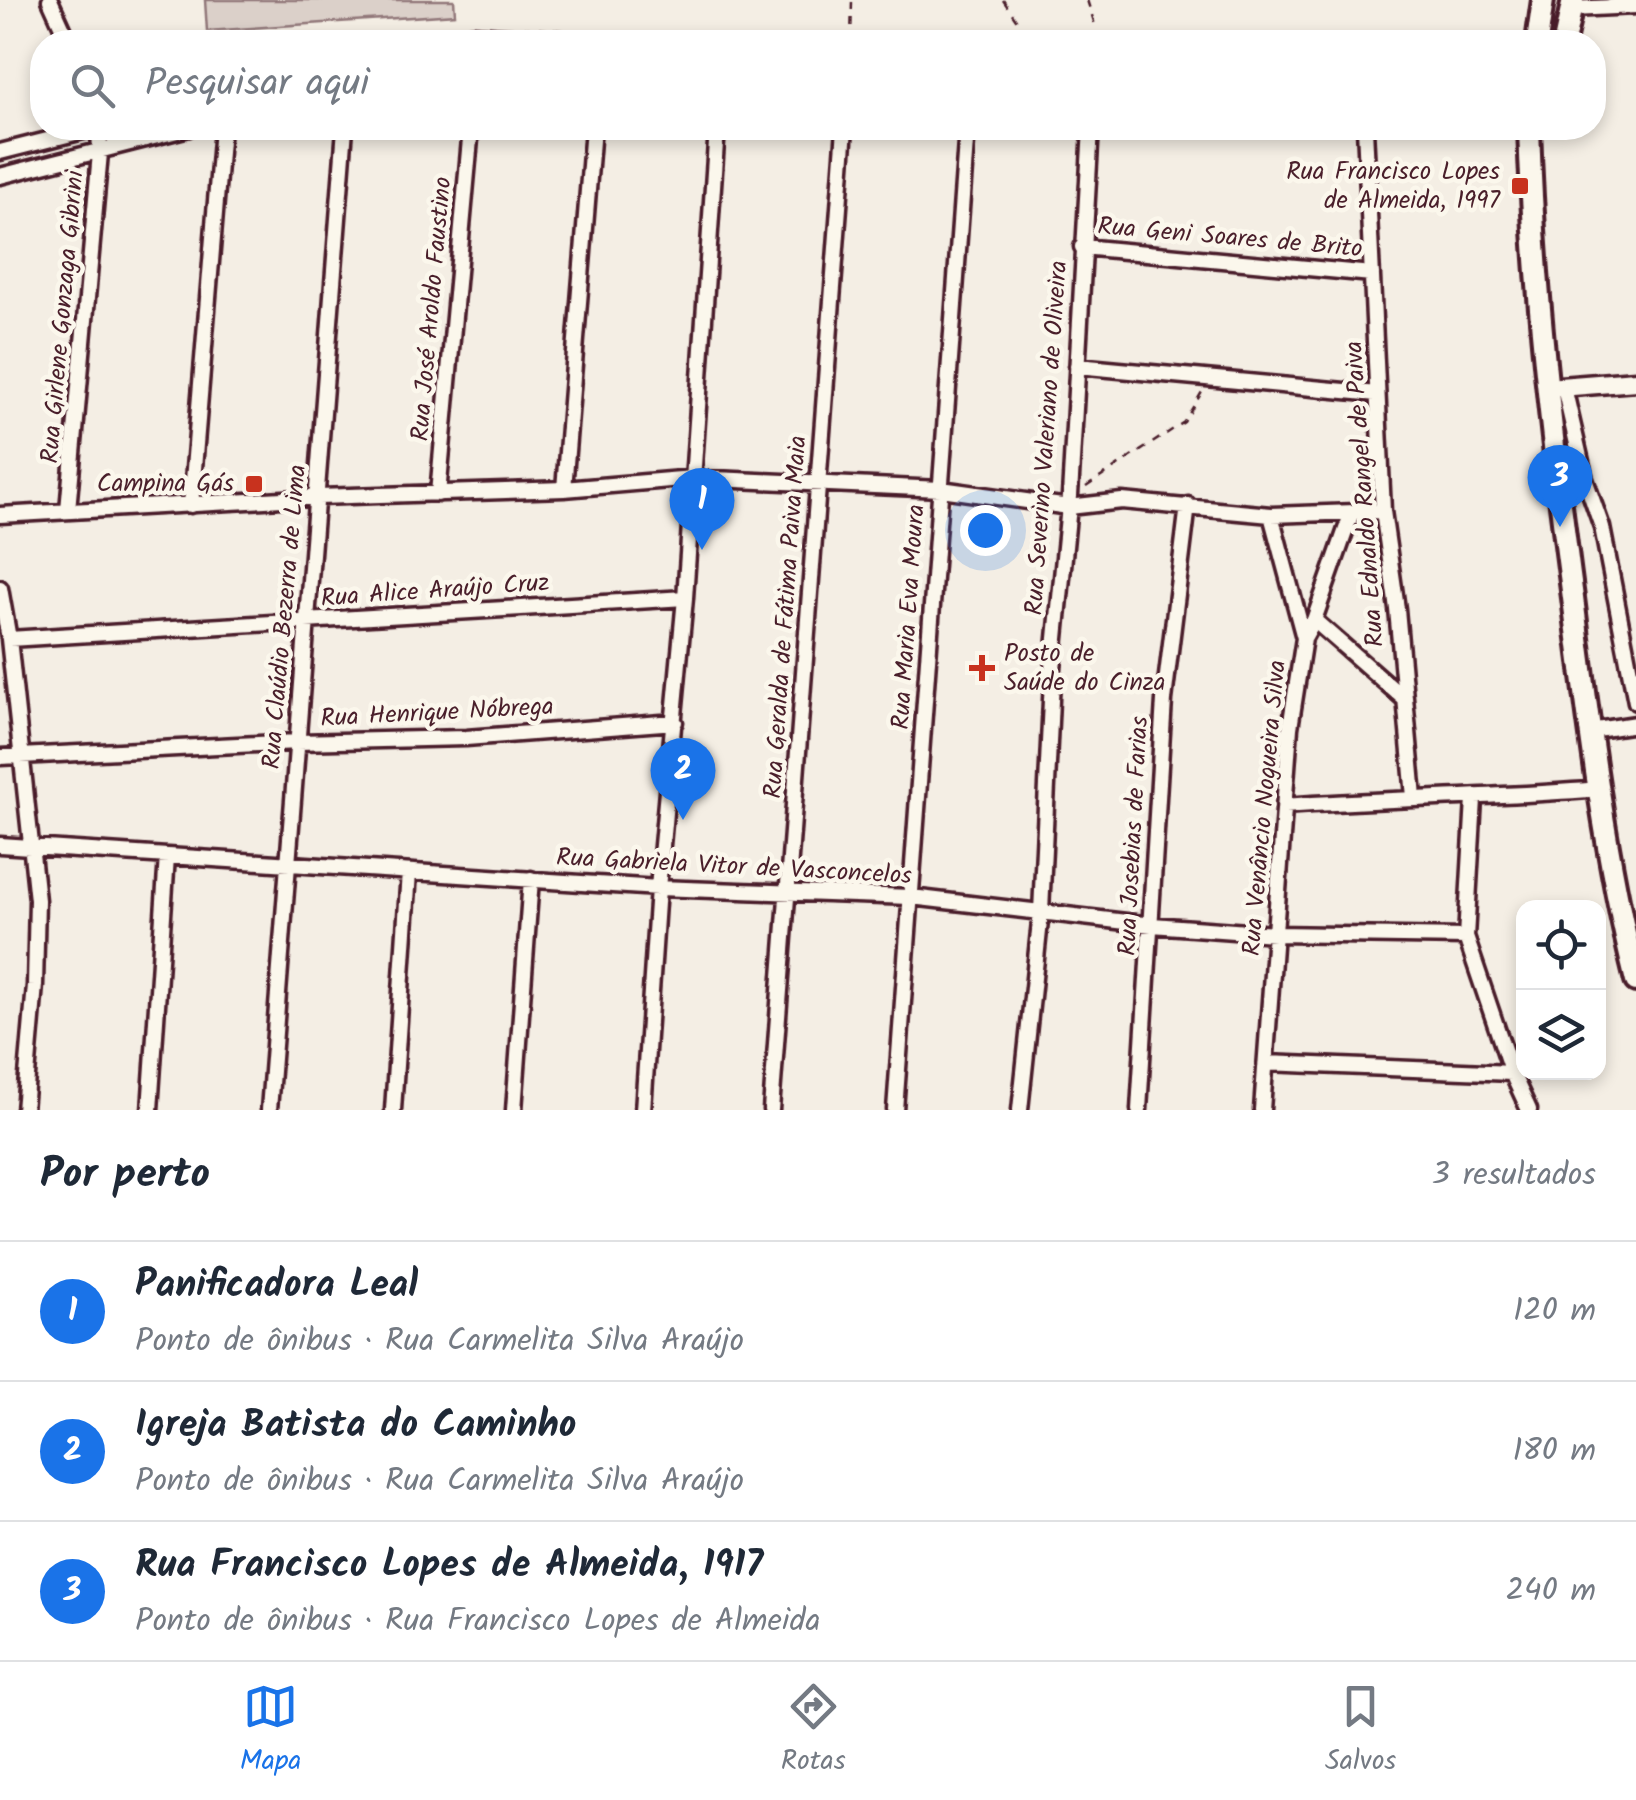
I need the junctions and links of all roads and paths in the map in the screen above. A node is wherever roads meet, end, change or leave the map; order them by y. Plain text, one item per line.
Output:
1 (50, 0) edge
2 (852, 0) edge
3 (1003, 0) edge
4 (1088, 0) edge
5 (1543, 0) edge
6 (1572, 5) edge
7 (1636, 6) edge
8 (1020, 26) dead end
9 (1096, 28) dead end
10 (64, 30) edge
11 (852, 30) edge
12 (1539, 30) edge
13 (1567, 30) edge
14 (48, 140) edge
15 (98, 140) edge
16 (146, 140) edge
17 (221, 140) edge
18 (344, 140) edge
19 (469, 140) edge
20 (592, 140) edge
21 (716, 140) edge
22 (844, 140) edge
23 (966, 140) edge
24 (1090, 140) edge
25 (1366, 140) edge
26 (1529, 140) edge
27 (0, 152) edge
28 (100, 153) junction
29 (0, 176) edge
30 (1082, 248) junction
31 (1372, 274) junction
32 (1077, 366) junction
33 (1210, 378) junction
34 (1636, 381) edge
35 (1556, 388) junction
36 (1377, 394) junction
37 (693, 478) junction
38 (818, 483) junction
39 (564, 488) junction
40 (940, 490) junction
41 (438, 494) junction
42 (318, 497) junction
43 (1070, 502) junction
44 (192, 504) junction
45 (1188, 505) junction
46 (68, 510) junction
47 (1384, 511) junction
48 (1352, 512) junction
49 (0, 515) edge
50 (1271, 515) junction
51 (0, 588) edge
52 (684, 598) junction
53 (1314, 620) junction
54 (308, 622) junction
55 (1304, 638) junction
56 (9, 639) junction
57 (1402, 697) junction
58 (1636, 702) edge
59 (675, 722) junction
60 (1636, 724) edge
61 (1590, 731) junction
62 (297, 742) junction
63 (22, 754) junction
64 (0, 757) edge
65 (1600, 789) junction
66 (1414, 796) junction
67 (1474, 799) junction
68 (1285, 806) junction
69 (0, 845) edge
70 (34, 846) junction
71 (166, 856) junction
72 (287, 866) junction
73 (409, 872) junction
74 (532, 879) junction
75 (658, 888) junction
76 (787, 893) junction
77 (911, 897) junction
78 (1041, 912) junction
79 (1152, 925) junction
80 (1274, 934) junction
81 (1466, 937) junction
82 (1636, 981) edge
83 (1266, 1063) junction
84 (1512, 1073) junction
85 (24, 1110) edge
86 (150, 1110) edge
87 (269, 1110) edge
88 (393, 1110) edge
89 (514, 1110) edge
90 (643, 1110) edge
91 (771, 1110) edge
92 (895, 1110) edge
93 (1020, 1110) edge
94 (1139, 1110) edge
95 (1262, 1110) edge
96 (1529, 1110) edge

1 - 10 street
2 - 11 path
3 - 8 path
4 - 9 path
5 - 12 main road
6 - 7 street
6 - 13 main road
14 - 27 street
15 - 28 street, Rua Girlene Gonzaga Gibrini
16 - 28 street
17 - 44 street
18 - 42 street, Rua Claúdio Bezerra de Lima
19 - 41 street, Rua José Aroldo Faustino
20 - 39 street
21 - 37 street
22 - 38 street, Rua Geralda de Fátima Paiva Maia
23 - 40 street, Rua Maria Eva Moura
24 - 30 street, Rua Severino Valeriano de Oliveira
25 - 31 street, Rua Ednaldo Rangel de Paiva
26 - 35 main road
28 - 29 street
28 - 46 street, Rua Girlene Gonzaga Gibrini
30 - 31 street, Rua Geni Soares de Brito
30 - 32 street, Rua Severino Valeriano de Oliveira
31 - 36 street, Rua Ednaldo Rangel de Paiva
32 - 33 street
32 - 43 street, Rua Severino Valeriano de Oliveira
33 - 36 street
33 - 43 path
34 - 35 street
35 - 58 street
35 - 61 main road
36 - 47 street, Rua Ednaldo Rangel de Paiva
37 - 38 street
37 - 39 street
37 - 52 street
38 - 40 street
38 - 76 street, Rua Geralda de Fátima Paiva Maia
39 - 41 street
40 - 43 street
40 - 77 street, Rua Maria Eva Moura
41 - 42 street
42 - 44 street
42 - 54 street, Rua Claúdio Bezerra de Lima
43 - 45 street
43 - 78 street, Rua Severino Valeriano de Oliveira
44 - 46 street
45 - 50 street
45 - 79 street, Rua Josebias de Farias
46 - 49 street
47 - 48 street
47 - 57 street, Rua Ednaldo Rangel de Paiva
48 - 50 street
48 - 53 street
50 - 55 street, Rua Venâncio Nogueira Silva
51 - 56 street
52 - 54 street, Rua Alice Araújo Cruz
52 - 59 street
53 - 55 street
53 - 57 street
54 - 56 street, Rua Alice Araújo Cruz
54 - 62 street, Rua Claúdio Bezerra de Lima
55 - 68 street, Rua Venâncio Nogueira Silva
56 - 63 street
57 - 66 street, Rua Ednaldo Rangel de Paiva
59 - 62 street, Rua Henrique Nóbrega
59 - 75 street
60 - 61 street
61 - 65 main road
62 - 63 street, Rua Henrique Nóbrega
62 - 72 street, Rua Claúdio Bezerra de Lima
63 - 64 street, Rua Henrique Nóbrega
63 - 70 street
65 - 67 street
65 - 82 main road
66 - 67 street
66 - 68 street
67 - 81 street
68 - 80 street, Rua Venâncio Nogueira Silva
69 - 70 street, Rua Gabriela Vitor de Vasconcelos
70 - 71 street, Rua Gabriela Vitor de Vasconcelos
70 - 85 street
71 - 72 street, Rua Gabriela Vitor de Vasconcelos
71 - 86 street
72 - 73 street, Rua Gabriela Vitor de Vasconcelos
72 - 87 street, Rua Claúdio Bezerra de Lima
73 - 74 street, Rua Gabriela Vitor de Vasconcelos
73 - 88 street
74 - 75 street, Rua Gabriela Vitor de Vasconcelos
74 - 89 street
75 - 76 street, Rua Gabriela Vitor de Vasconcelos
75 - 90 street
76 - 77 street, Rua Gabriela Vitor de Vasconcelos
76 - 91 street, Rua Geralda de Fátima Paiva Maia
77 - 78 street, Rua Gabriela Vitor de Vasconcelos
77 - 92 street, Rua Maria Eva Moura
78 - 79 street, Rua Gabriela Vitor de Vasconcelos
78 - 93 street, Rua Severino Valeriano de Oliveira
79 - 80 street, Rua Gabriela Vitor de Vasconcelos
79 - 94 street, Rua Josebias de Farias
80 - 81 street, Rua Gabriela Vitor de Vasconcelos
80 - 83 street, Rua Venâncio Nogueira Silva
81 - 84 street
83 - 84 street
83 - 95 street, Rua Venâncio Nogueira Silva
84 - 96 street

